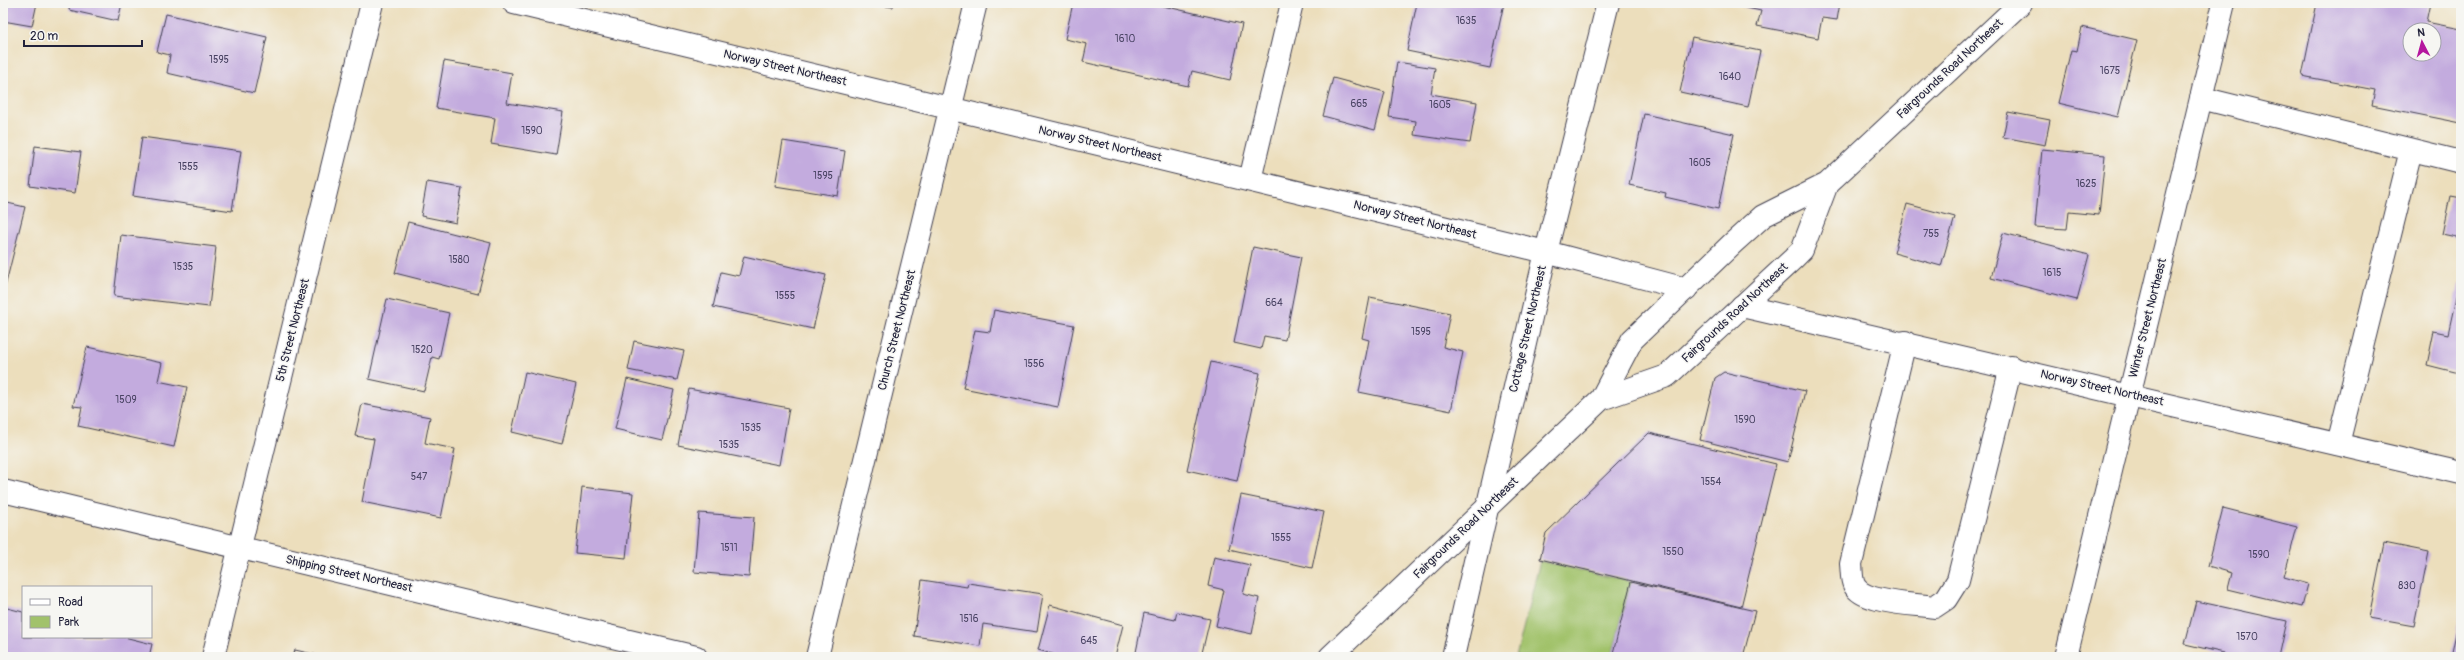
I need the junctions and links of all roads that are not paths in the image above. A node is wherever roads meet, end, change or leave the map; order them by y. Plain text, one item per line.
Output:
1 (372, 3) edge
2 (514, 3) edge
3 (976, 3) edge
4 (1292, 3) edge
5 (1608, 3) edge
6 (2020, 3) edge
7 (2224, 3) edge
8 (2201, 98) junction
9 (950, 108) junction
10 (2410, 150) junction
11 (2461, 162) edge
12 (1250, 180) junction
13 (1827, 184) junction
14 (1546, 252) junction
15 (1686, 289) junction
16 (1742, 306) junction
17 (1905, 342) junction
18 (2011, 367) junction
19 (2130, 395) junction
20 (1601, 399) junction
21 (2338, 444) junction
22 (2461, 474) edge
23 (3, 491) edge
24 (1487, 510) junction
25 (240, 548) junction
26 (213, 657) edge
27 (696, 657) edge
28 (817, 657) edge
29 (1330, 657) edge
30 (1453, 657) edge
31 (2066, 657) edge

1 - 25 street, 5th Street Northeast
2 - 9 street, Norway Street Northeast
3 - 9 street, Church Street Northeast
4 - 12 street
5 - 14 street, Cottage Street Northeast
6 - 13 street, Fairgrounds Road Northeast
7 - 8 street, Winter Street Northeast
8 - 10 street
8 - 19 street, Winter Street Northeast
9 - 12 street, Norway Street Northeast
9 - 28 street, Church Street Northeast
10 - 11 street
10 - 21 street
12 - 14 street, Norway Street Northeast
13 - 15 street, Fairgrounds Road Northeast
13 - 16 street, Fairgrounds Road Northeast
14 - 15 street, Norway Street Northeast
14 - 24 street, Cottage Street Northeast
15 - 20 street, Fairgrounds Road Northeast
16 - 17 street, Norway Street Northeast
16 - 20 street, Fairgrounds Road Northeast
17 - 18 street, Norway Street Northeast
17 - 18 street
18 - 19 street, Norway Street Northeast
19 - 21 street, Norway Street Northeast
19 - 31 street, Winter Street Northeast
20 - 24 street, Fairgrounds Road Northeast
21 - 22 street, Norway Street Northeast
23 - 25 street, Shipping Street Northeast
24 - 29 street, Fairgrounds Road Northeast
24 - 30 street, Cottage Street Northeast
25 - 26 street, 5th Street Northeast
25 - 27 street, Shipping Street Northeast

